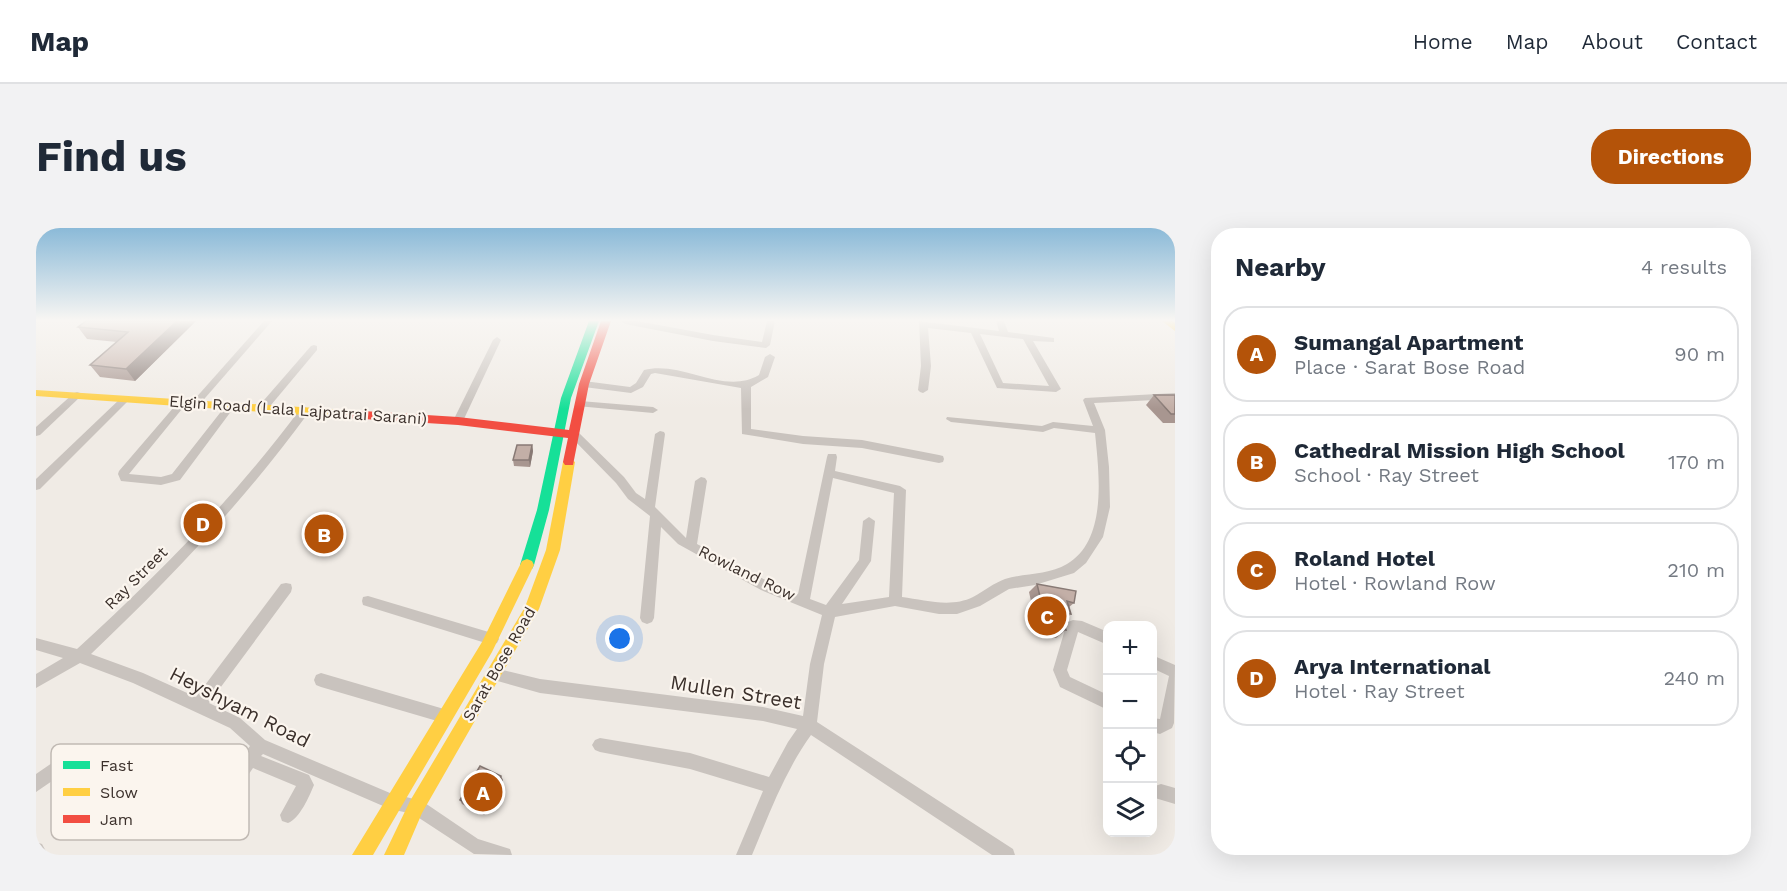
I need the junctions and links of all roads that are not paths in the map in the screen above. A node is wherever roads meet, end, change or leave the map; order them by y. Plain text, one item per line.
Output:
1 (240, 350) edge
2 (312, 350) edge
3 (492, 350) edge
4 (583, 350) edge
5 (596, 350) edge
6 (925, 350) edge
7 (983, 350) edge
8 (1034, 350) edge
9 (770, 357) dead end
10 (585, 384) junction
11 (746, 385) junction
12 (923, 390) dead end
13 (36, 393) edge
14 (77, 394) junction
15 (1175, 396) edge
16 (125, 399) junction
17 (190, 402) junction
18 (580, 404) junction
19 (230, 406) junction
20 (262, 410) junction
21 (653, 410) dead end
22 (305, 411) junction
23 (951, 419) dead end
24 (458, 421) junction
25 (1100, 430) junction
26 (36, 433) edge
27 (566, 433) junction
28 (660, 434) dead end
29 (832, 457) dead end
30 (939, 459) dead end
31 (828, 473) junction
32 (701, 481) dead end
33 (36, 486) edge
34 (653, 512) junction
35 (869, 521) dead end
36 (691, 545) junction
37 (286, 588) dead end
38 (368, 601) dead end
39 (802, 601) junction
40 (895, 601) junction
41 (830, 612) junction
42 (647, 618) dead end
43 (1103, 637) edge
44 (492, 639) junction
45 (36, 644) edge
46 (79, 656) junction
47 (1157, 663) edge
48 (1175, 672) edge
49 (494, 674) junction
50 (1175, 678) edge
51 (321, 680) dead end
52 (36, 681) edge
53 (1103, 701) edge
54 (198, 706) junction
55 (444, 716) junction
56 (809, 725) junction
57 (1157, 726) edge
58 (260, 745) junction
59 (600, 745) dead end
60 (249, 759) joint
61 (51, 772) edge
62 (308, 774) junction
63 (36, 784) edge
64 (773, 786) junction
65 (390, 801) junction
66 (416, 807) junction
67 (288, 815) dead end
68 (36, 850) edge
69 (473, 851) edge
70 (40, 855) edge
71 (362, 855) edge
72 (394, 855) edge
73 (504, 855) edge
74 (744, 855) edge
75 (1007, 855) edge

1 - 17 street
2 - 20 street
3 - 24 street
4 - 27 main road
5 - 10 main road, Sarat Bose Road
6 - 12 street
7 - 8 street
9 - 11 street
10 - 11 street
10 - 18 main road, Sarat Bose Road
11 - 30 street
13 - 14 main road, Elgin Road (Lala Lajpatrai Sarani)
14 - 16 main road, Elgin Road (Lala Lajpatrai Sarani)
14 - 26 street
15 - 25 street
16 - 17 main road, Elgin Road (Lala Lajpatrai Sarani)
16 - 33 street
17 - 19 main road, Elgin Road (Lala Lajpatrai Sarani)
17 - 19 street
18 - 21 street
18 - 27 main road, Sarat Bose Road
19 - 20 main road, Elgin Road (Lala Lajpatrai Sarani)
20 - 22 main road, Elgin Road (Lala Lajpatrai Sarani)
22 - 24 main road, Elgin Road (Lala Lajpatrai Sarani)
22 - 46 street, Ray Street
23 - 25 street
24 - 27 main road, Elgin Road (Lala Lajpatrai Sarani)
25 - 40 street
27 - 34 street, Rowland Row
27 - 44 main road
27 - 49 main road, Sarat Bose Road
28 - 34 street
29 - 31 street
31 - 39 street
31 - 40 street
32 - 36 street
34 - 36 street, Rowland Row
34 - 42 street
35 - 41 street
36 - 39 street, Rowland Row
37 - 54 street
38 - 44 street
39 - 41 street, Rowland Row
40 - 41 street
41 - 56 street
43 - 53 street
44 - 55 main road
45 - 46 street, Heyshyam Road
46 - 52 street, Ray Street
46 - 54 street, Heyshyam Road
47 - 48 street
49 - 56 street, Mullen Street
49 - 66 main road, Sarat Bose Road
50 - 57 street
51 - 55 street
54 - 58 street, Heyshyam Road
55 - 65 main road
56 - 64 street
56 - 75 street, Mullen Street
58 - 60 street
58 - 62 street, Heyshyam Road
59 - 64 street
60 - 62 street
61 - 63 street
62 - 65 street, Heyshyam Road
62 - 67 street
64 - 74 street
65 - 66 street, Heyshyam Road
65 - 71 main road
66 - 69 street
66 - 72 main road, Sarat Bose Road
68 - 70 street
69 - 73 street

